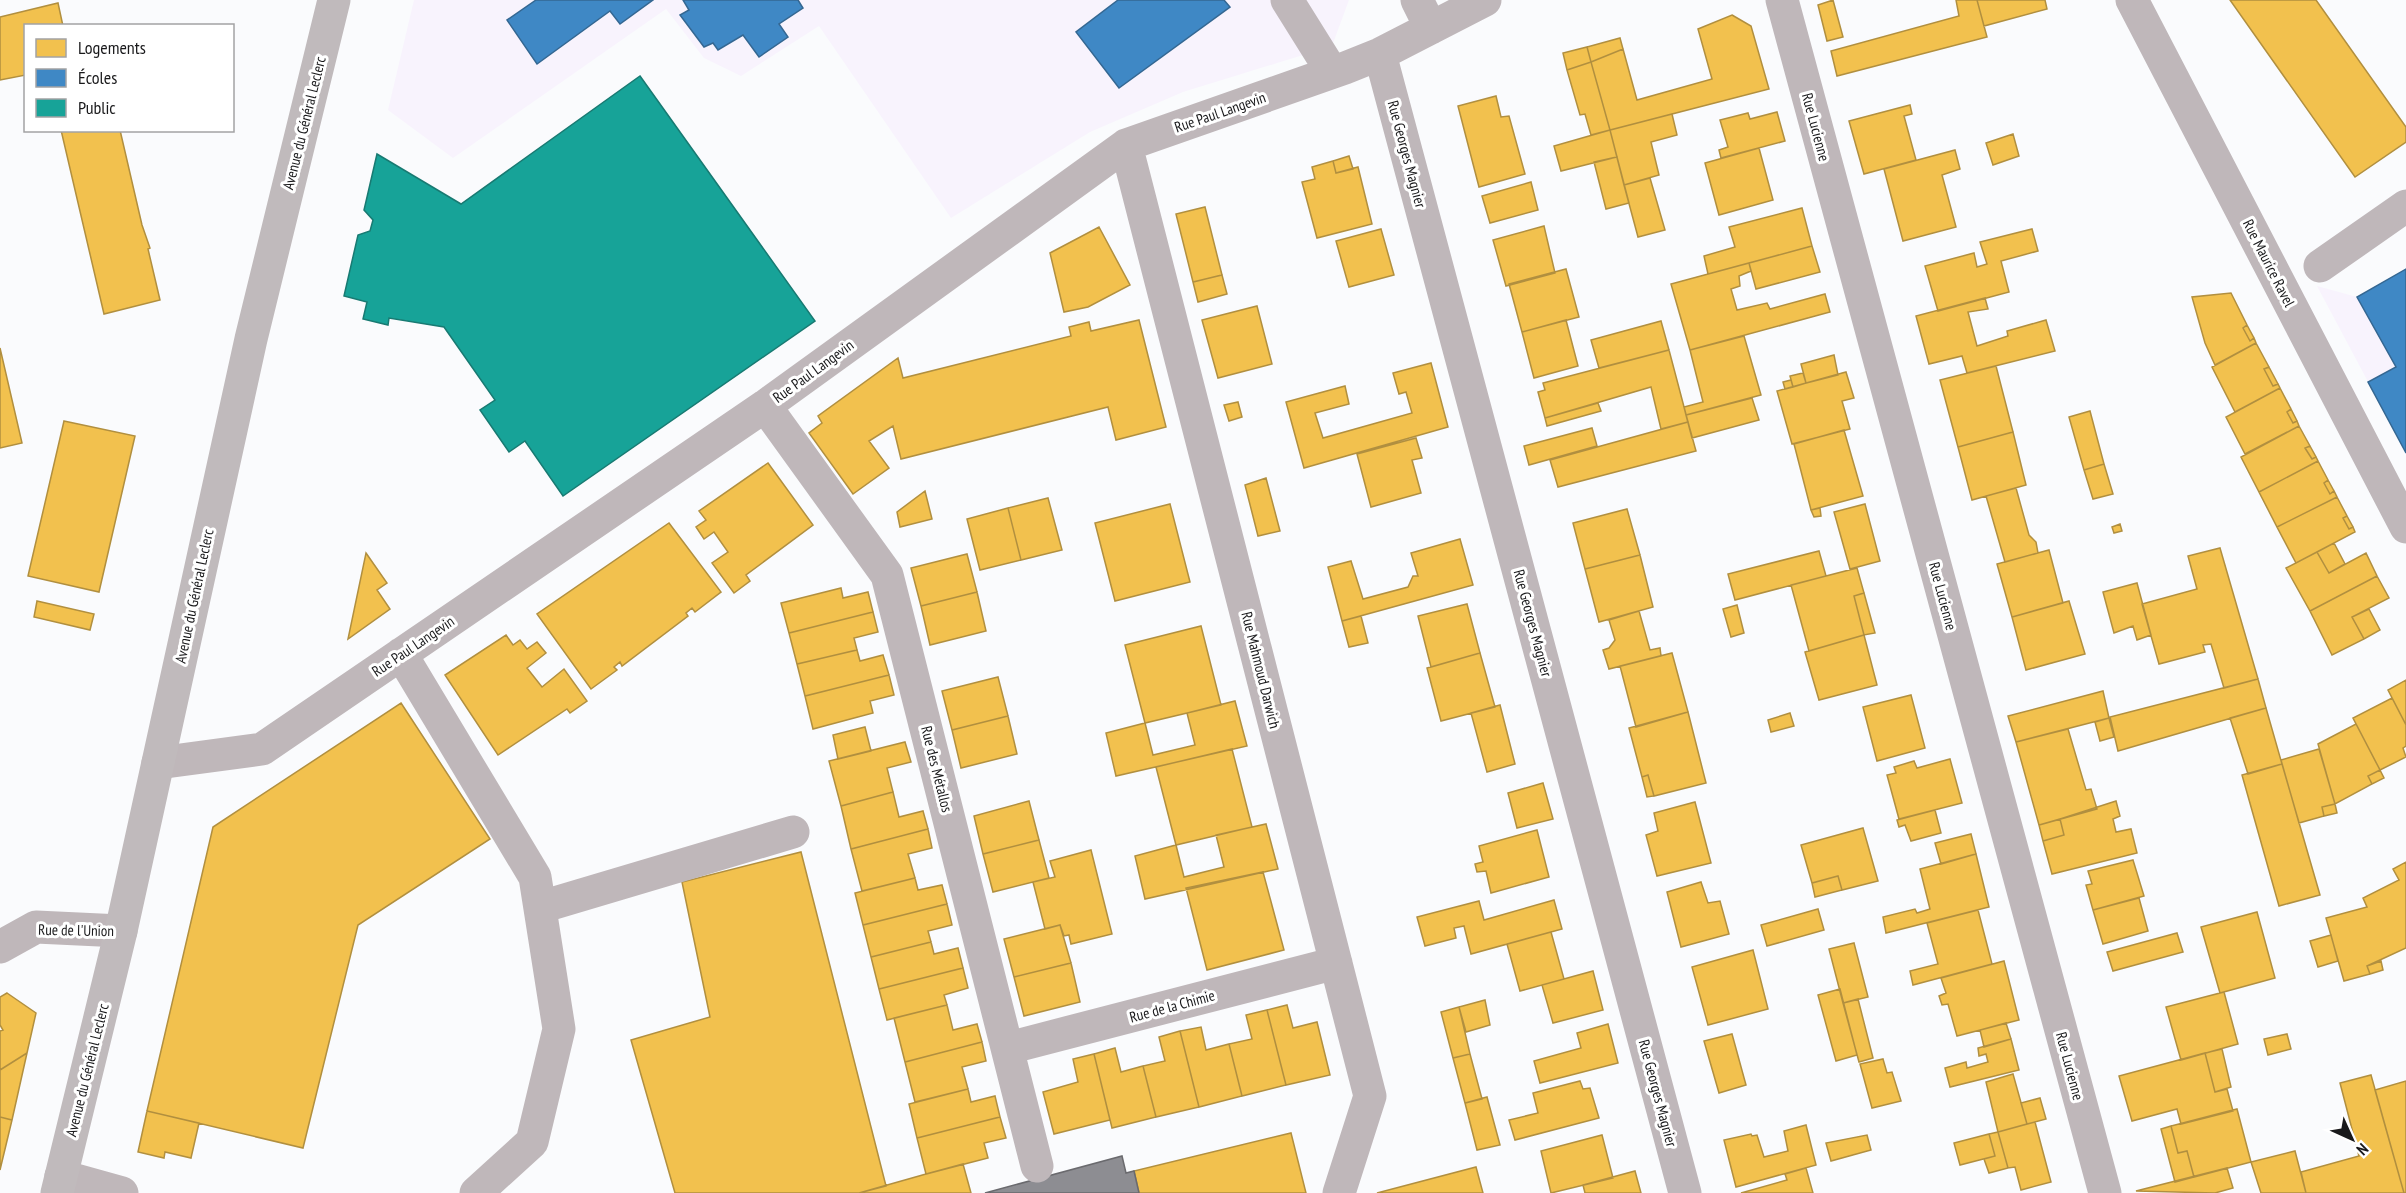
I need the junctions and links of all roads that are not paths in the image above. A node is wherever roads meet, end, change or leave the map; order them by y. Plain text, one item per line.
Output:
1 (334, 0) edge
2 (1287, 0) edge
3 (1485, 0) edge
4 (1782, 0) edge
5 (2132, 0) edge
6 (1424, 14) edge
7 (1380, 54) junction
8 (1332, 72) junction
9 (1126, 145) junction
10 (2406, 206) edge
11 (2320, 266) dead end
12 (765, 406) junction
13 (2406, 526) edge
14 (401, 654) junction
15 (158, 763) junction
16 (793, 832) dead end
17 (541, 907) junction
18 (121, 932) junction
19 (0, 947) edge
20 (1336, 963) junction
21 (1008, 1048) junction
22 (1037, 1166) dead end
23 (59, 1185) edge
24 (122, 1193) edge
25 (476, 1193) edge
26 (1339, 1193) edge
27 (1685, 1193) edge
28 (2105, 1193) edge

1 - 15 main road, Avenue du Général Leclerc
2 - 8 street
3 - 6 street, Rue Paul Langevin
4 - 28 street, Rue Lucienne
5 - 13 street, Rue Maurice Ravel
6 - 7 street, Rue Paul Langevin
7 - 8 street, Rue Paul Langevin
7 - 27 street, Rue Georges Magnier
8 - 9 street, Rue Paul Langevin
9 - 12 street, Rue Paul Langevin
9 - 20 street, Rue Mahmoud Darwich
10 - 11 street
12 - 14 street, Rue Paul Langevin
12 - 21 street, Rue des Métallos
14 - 15 street, Rue Paul Langevin
14 - 17 street
15 - 18 main road, Avenue du Général Leclerc
16 - 17 street
17 - 25 street
18 - 19 street, Rue de l'Union
18 - 23 main road, Avenue du Général Leclerc
20 - 21 street, Rue de la Chimie
20 - 26 street, Rue Mahmoud Darwich
21 - 22 street, Rue des Métallos
23 - 24 street

